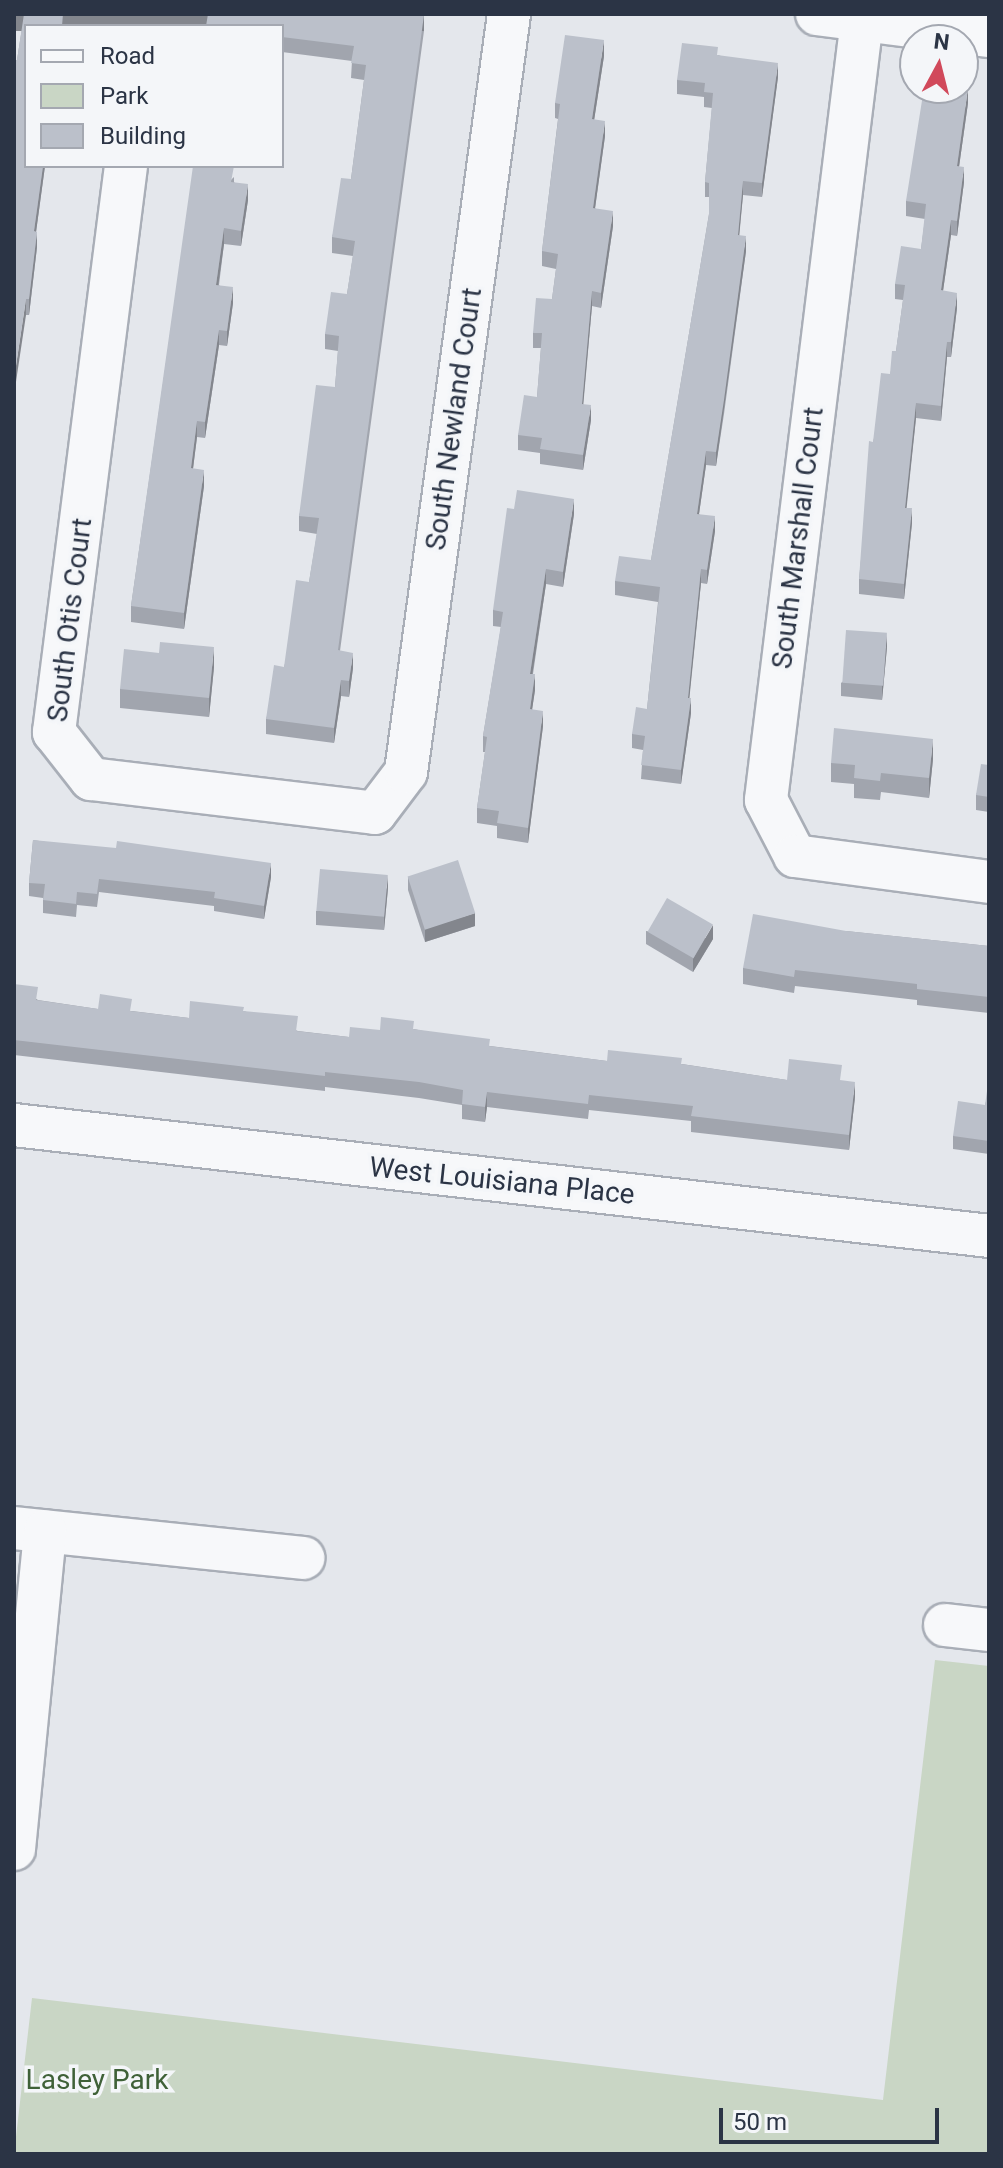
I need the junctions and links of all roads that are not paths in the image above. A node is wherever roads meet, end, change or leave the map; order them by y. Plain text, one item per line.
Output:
1 (509, 14) edge
2 (817, 14) edge
3 (862, 20) junction
4 (989, 36) edge
5 (126, 168) edge
6 (375, 813) joint
7 (989, 882) edge
8 (14, 1125) edge
9 (989, 1236) edge
10 (29, 1530) edge
11 (303, 1558) dead end
12 (945, 1625) dead end
13 (989, 1630) edge
14 (14, 1849) edge

1 - 6 street, South Newland Court
2 - 3 street
3 - 4 street
3 - 7 street, South Marshall Court
5 - 6 street, South Otis Court
8 - 9 street, West Louisiana Place
10 - 11 street
10 - 14 street
12 - 13 street

